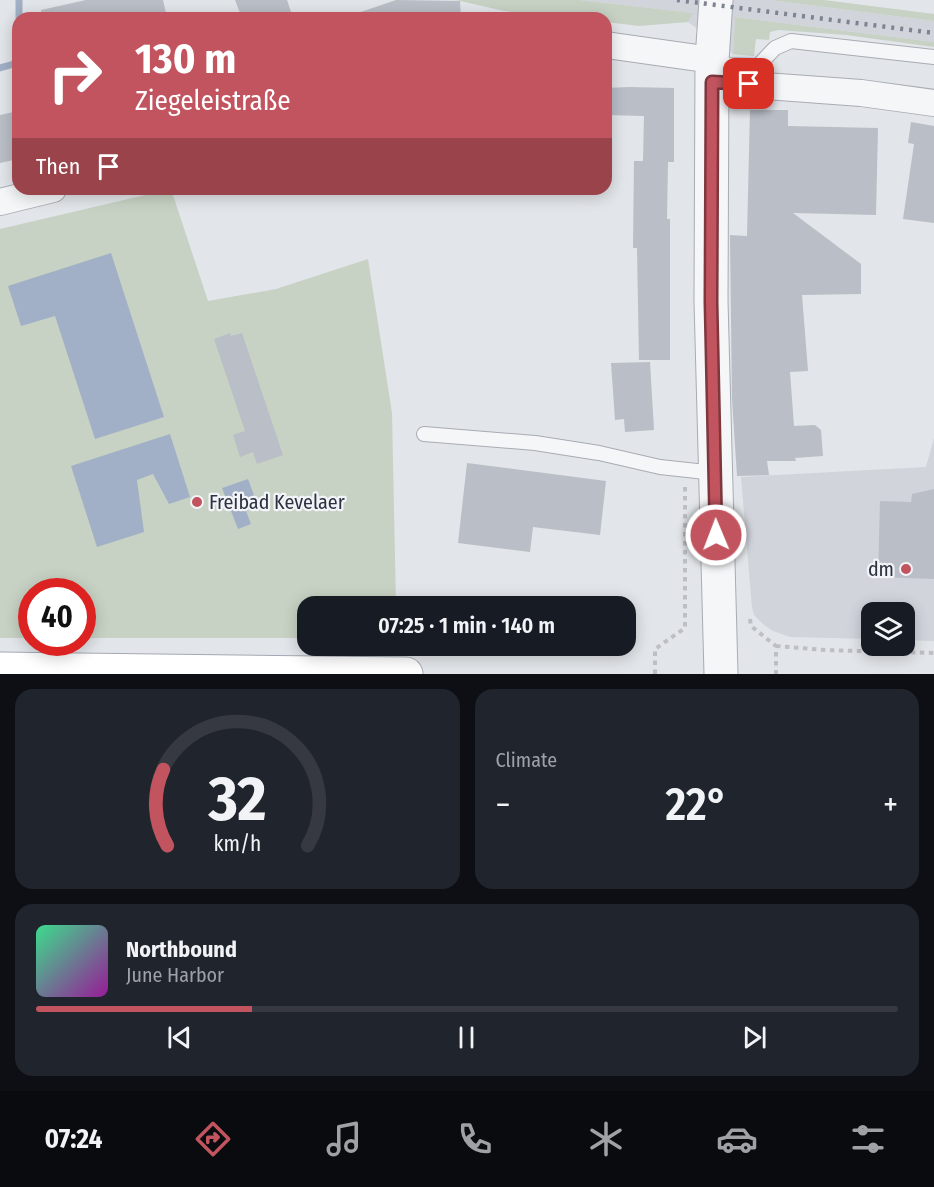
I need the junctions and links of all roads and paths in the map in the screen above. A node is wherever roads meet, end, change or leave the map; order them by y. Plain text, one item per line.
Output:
1 (716, 0) edge
2 (612, 46) edge
3 (934, 57) edge
4 (712, 71) junction
5 (934, 103) edge
6 (29, 195) edge
7 (0, 202) edge
8 (424, 434) dead end
9 (715, 473) junction
10 (776, 646) dead end
11 (934, 653) edge
12 (0, 669) edge
13 (406, 674) edge
14 (721, 674) edge

1 - 4 street
2 - 4 street
3 - 4 lane
4 - 5 street
4 - 9 street
6 - 7 street
8 - 9 lane
9 - 14 street
10 - 11 path
12 - 13 main road

